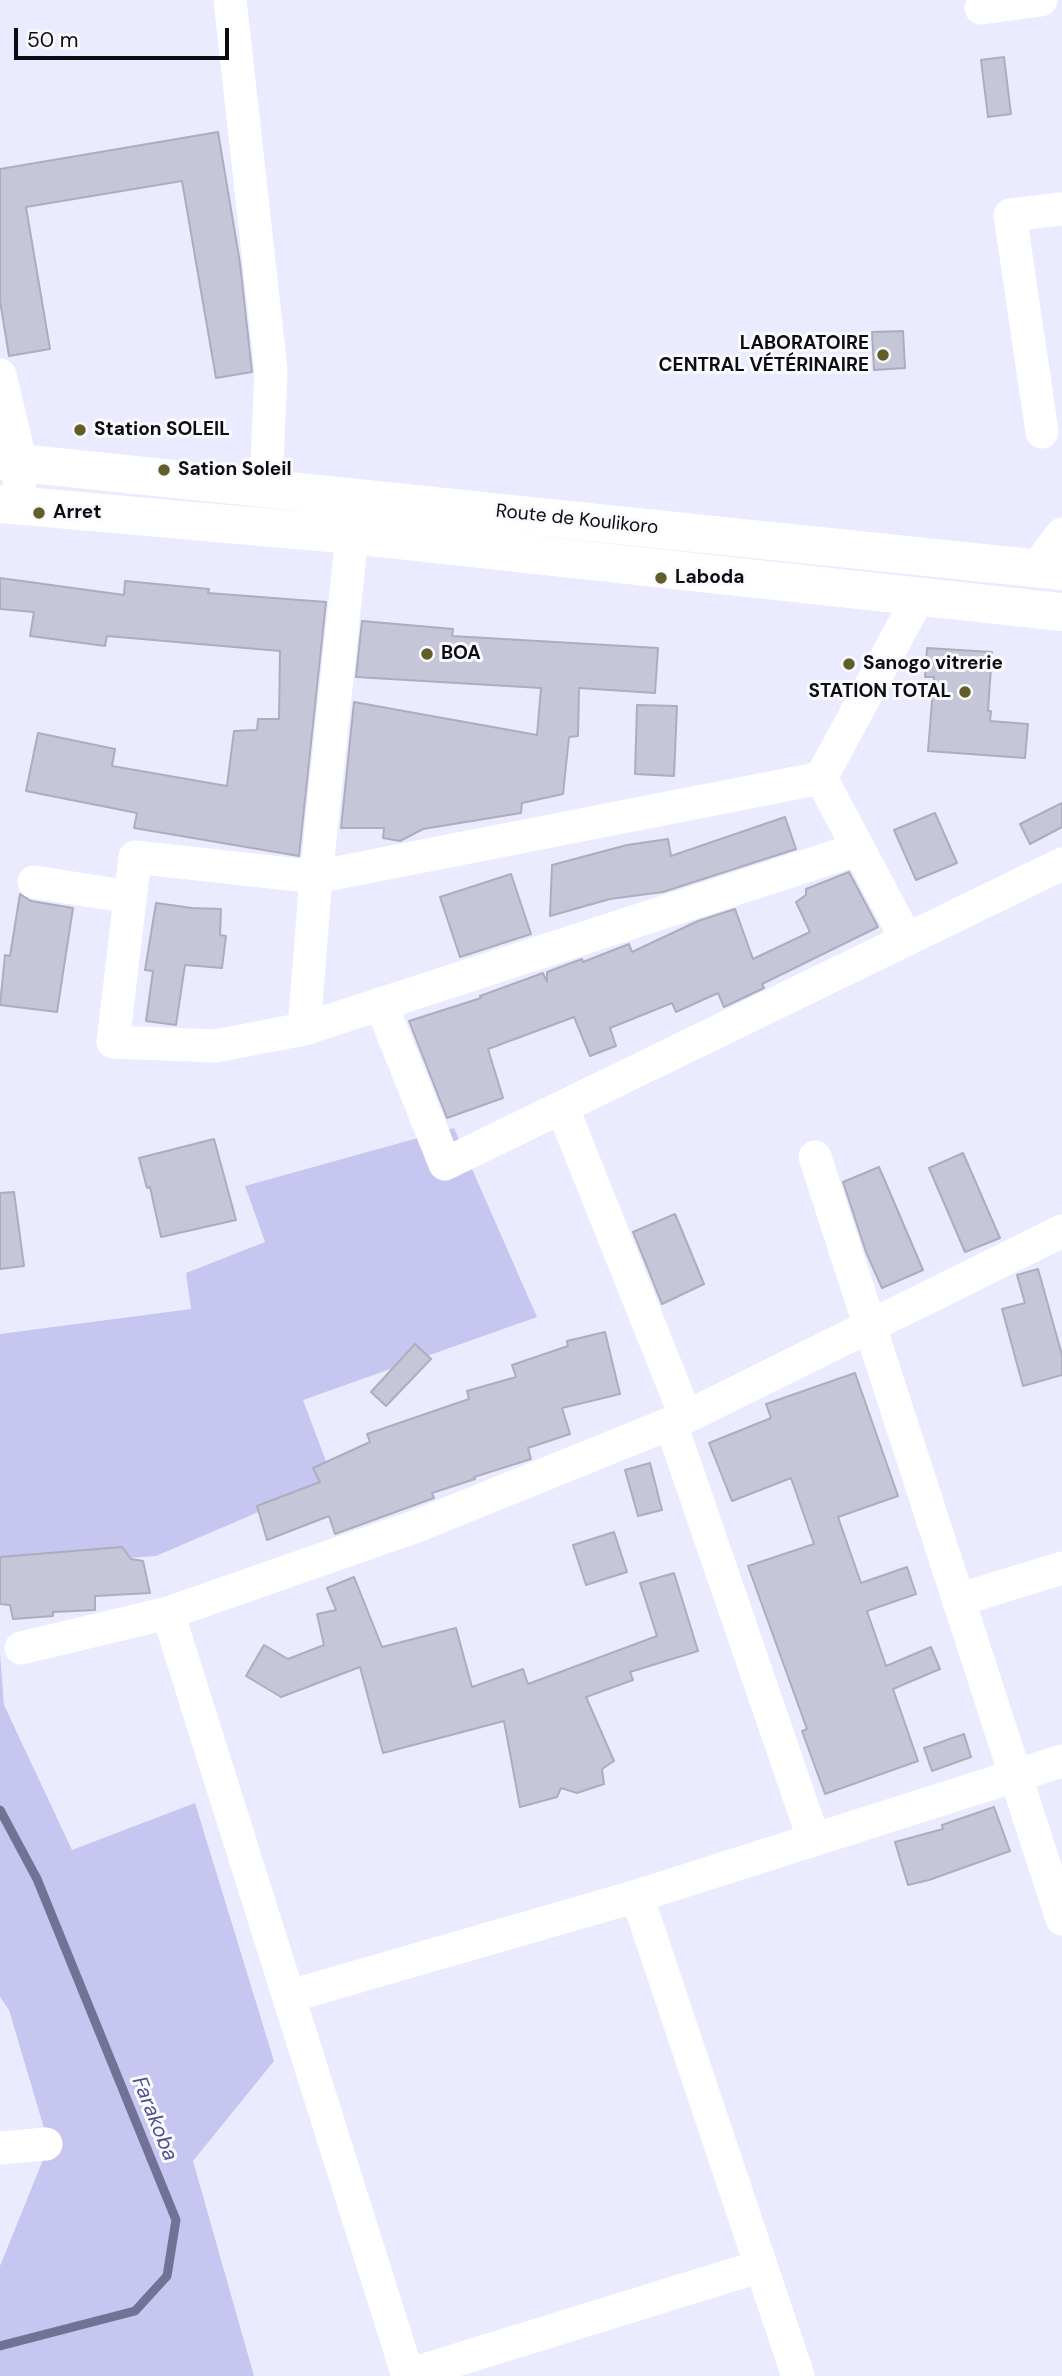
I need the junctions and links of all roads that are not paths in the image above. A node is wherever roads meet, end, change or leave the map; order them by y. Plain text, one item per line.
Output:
1 (230, 0) edge
2 (1041, 0) edge
3 (981, 8) dead end
4 (1062, 209) edge
5 (0, 375) edge
6 (1042, 432) dead end
7 (11, 462) edge
8 (266, 487) junction
9 (9, 505) edge
10 (1062, 534) edge
11 (352, 535) junction
12 (1049, 570) edge
13 (918, 598) junction
14 (1062, 612) edge
15 (821, 778) junction
16 (858, 849) junction
17 (1062, 864) edge
18 (316, 877) junction
19 (34, 882) dead end
20 (130, 897) junction
21 (907, 940) junction
22 (381, 1004) junction
23 (304, 1029) junction
24 (562, 1107) junction
25 (815, 1157) dead end
26 (1062, 1231) edge
27 (870, 1326) junction
28 (679, 1421) junction
29 (1062, 1568) edge
30 (958, 1600) junction
31 (168, 1613) junction
32 (21, 1648) dead end
33 (1062, 1761) edge
34 (1016, 1776) junction
35 (814, 1840) junction
36 (637, 1896) junction
37 (1062, 1919) edge
38 (290, 1996) junction
39 (46, 2144) dead end
40 (0, 2148) edge
41 (761, 2266) junction
42 (408, 2375) edge
43 (798, 2376) edge

1 - 8 street
2 - 3 street
4 - 6 street
5 - 7 street
7 - 8 main road, Route de Koulikoro
7 - 9 street
8 - 12 main road, Route de Koulikoro
9 - 11 main road, Route de Koulikoro
10 - 12 street
11 - 13 main road, Route de Koulikoro
11 - 18 street
13 - 14 main road, Route de Koulikoro
13 - 15 street
15 - 16 street
15 - 18 street
16 - 21 street
16 - 22 street
17 - 21 street
18 - 20 street
18 - 23 street
19 - 20 street
20 - 23 street
21 - 24 street
22 - 23 street
22 - 24 street
24 - 28 street
25 - 27 street
26 - 27 street
27 - 28 street
27 - 30 street
28 - 31 street
28 - 35 street
29 - 30 street
30 - 34 street
31 - 32 street
31 - 38 street
33 - 34 street
34 - 35 street
34 - 37 street
35 - 36 street
36 - 38 street
36 - 41 street
38 - 42 street
39 - 40 street
41 - 42 street
41 - 43 street

